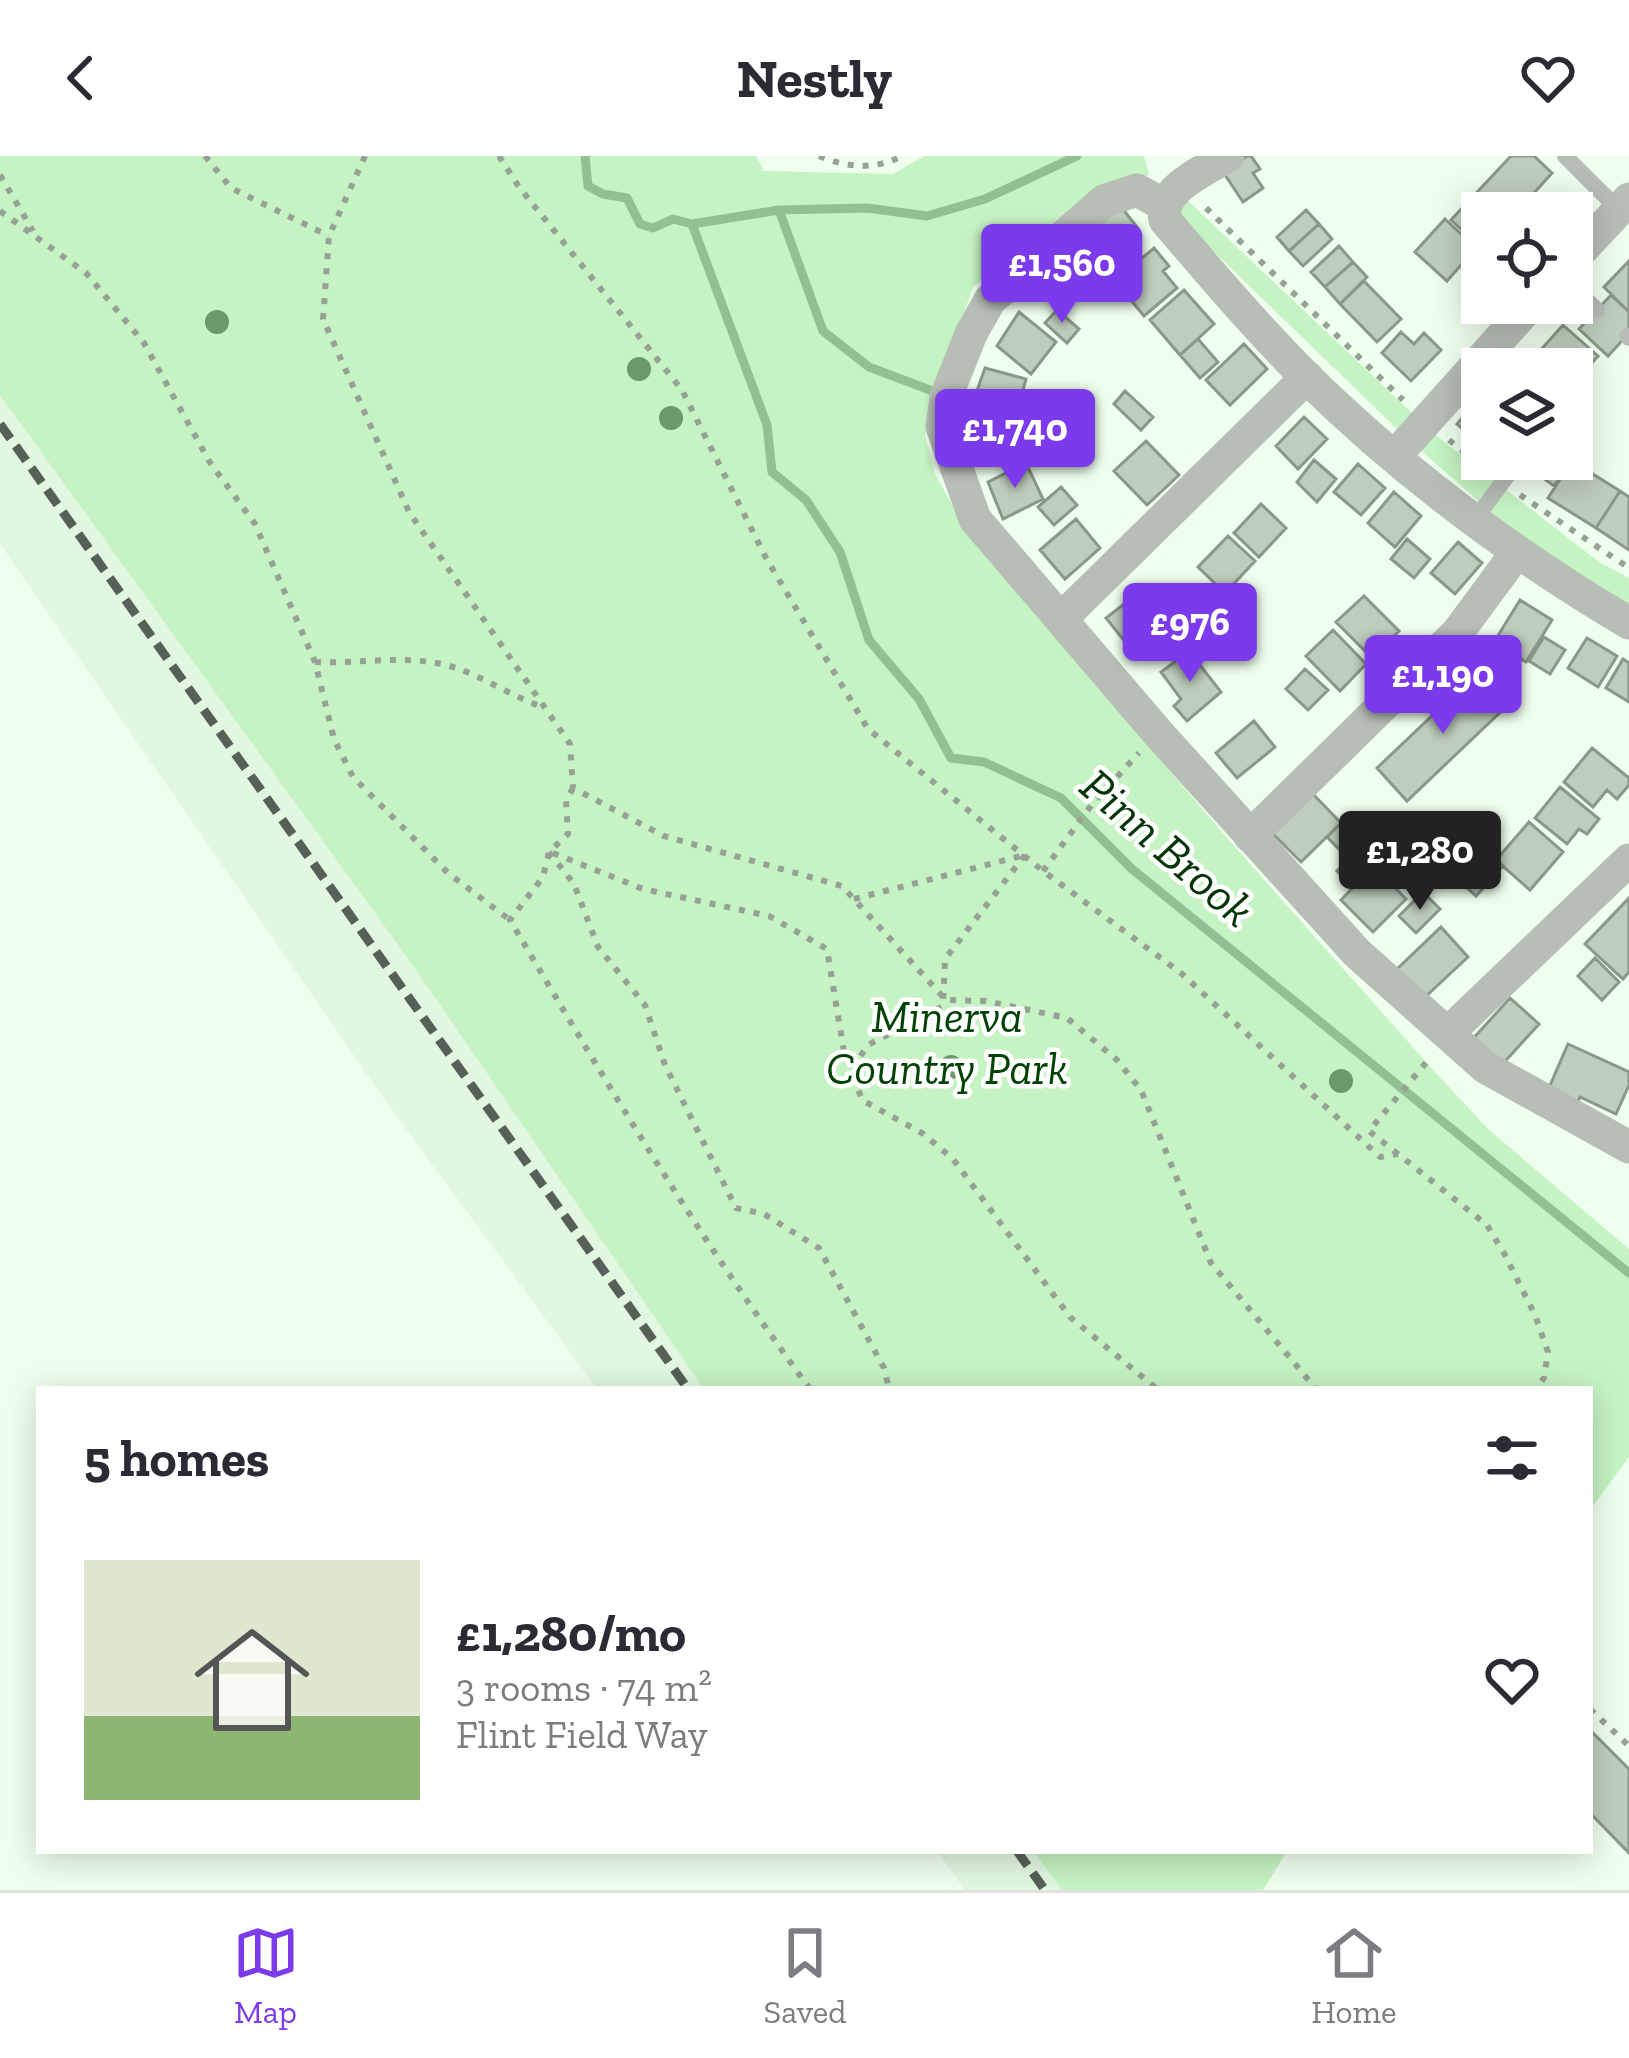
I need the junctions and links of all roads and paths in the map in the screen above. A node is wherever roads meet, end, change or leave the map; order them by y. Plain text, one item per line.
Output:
1 (205, 156) edge
2 (365, 156) edge
3 (499, 156) edge
4 (819, 156) edge
5 (902, 156) edge
6 (1228, 156) edge
7 (1565, 156) edge
8 (0, 175) edge
9 (1166, 201) junction
10 (1626, 209) edge
11 (0, 211) edge
12 (34, 234) junction
13 (329, 236) junction
14 (1593, 240) edge
15 (1593, 306) edge
16 (1597, 310) dead end
17 (1513, 324) edge
18 (1307, 377) junction
19 (1426, 422) junction
20 (1394, 457) junction
21 (1502, 482) junction
22 (1477, 518) junction
23 (1517, 552) junction
24 (1629, 568) edge
25 (1062, 617) junction
26 (1629, 623) edge
27 (315, 662) junction
28 (546, 708) junction
29 (1158, 733) junction
30 (573, 788) junction
31 (1250, 836) junction
32 (549, 852) junction
33 (1024, 855) junction
34 (1629, 860) edge
35 (1042, 871) junction
36 (854, 899) junction
37 (510, 920) junction
38 (946, 1000) junction
39 (1449, 1032) junction
40 (845, 1058) dead end
41 (1406, 1084) dead end
42 (1629, 1147) edge
43 (1398, 1154) junction
44 (808, 1386) edge
45 (888, 1386) edge
46 (1152, 1386) edge
47 (1314, 1386) edge
48 (1538, 1386) edge
49 (1593, 1712) edge
50 (1629, 1746) edge

1 - 13 path
2 - 13 path
3 - 33 path
4 - 5 path
6 - 9 street
7 - 10 lane
8 - 12 path
9 - 18 street
9 - 19 path
9 - 25 street
10 - 14 street
11 - 12 path
12 - 27 path
13 - 28 path
15 - 16 lane
17 - 19 street
18 - 20 street
18 - 25 street
19 - 20 street
19 - 21 path
20 - 22 street
21 - 22 lane
21 - 24 path
22 - 23 street
23 - 26 street
23 - 31 street
25 - 29 street
27 - 28 path
27 - 37 path
28 - 30 path
29 - 31 street
29 - 35 path
30 - 32 path
30 - 36 path
31 - 39 street
32 - 37 path
32 - 40 path
32 - 45 path
33 - 35 path
33 - 36 path
33 - 38 path
34 - 39 street
35 - 43 path
36 - 38 path
37 - 44 path
38 - 46 path
38 - 47 path
39 - 42 street
41 - 43 path
43 - 48 path
49 - 50 path

